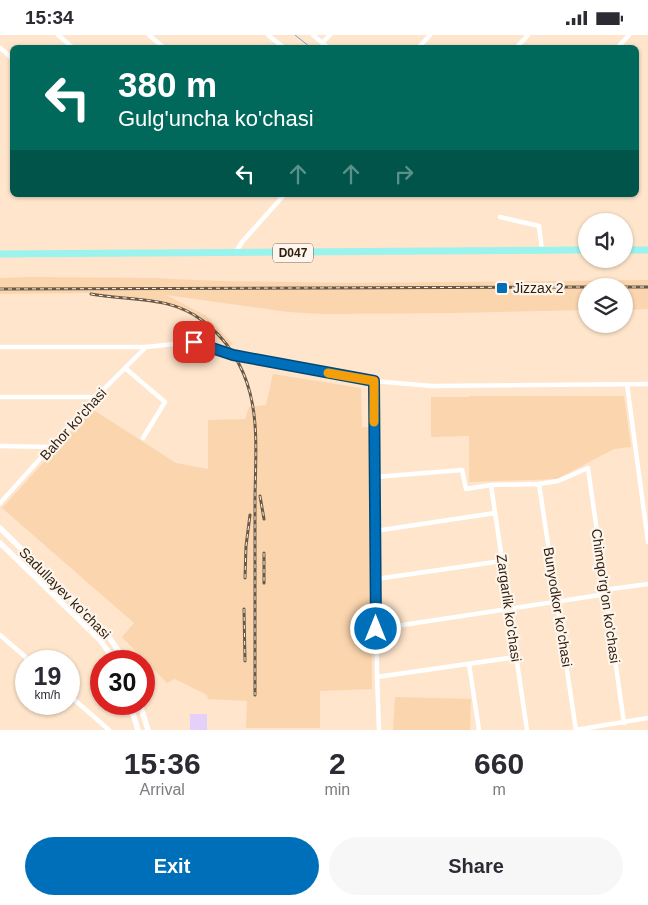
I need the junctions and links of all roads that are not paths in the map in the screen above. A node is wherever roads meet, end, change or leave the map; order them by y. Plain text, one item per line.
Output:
1 (58, 35) edge
2 (149, 35) edge
3 (268, 35) edge
4 (313, 35) edge
5 (330, 35) edge
6 (430, 35) edge
7 (528, 35) edge
8 (630, 35) edge
9 (322, 43) junction
10 (70, 45) edge
11 (161, 45) edge
12 (280, 45) edge
13 (324, 45) edge
14 (420, 45) edge
15 (519, 45) edge
16 (620, 45) edge
17 (0, 48) edge
18 (10, 56) edge
19 (282, 197) edge
20 (500, 217) dead end
21 (633, 249) edge
22 (542, 250) junction
23 (578, 250) edge
24 (648, 250) edge
25 (235, 253) junction
26 (0, 255) edge
27 (0, 347) edge
28 (146, 347) junction
29 (125, 368) junction
30 (374, 381) junction
31 (628, 384) junction
32 (648, 384) edge
33 (0, 397) edge
34 (96, 397) junction
35 (142, 438) dead end
36 (0, 446) edge
37 (52, 447) junction
38 (375, 477) junction
39 (539, 484) junction
40 (491, 485) junction
41 (0, 503) edge
42 (495, 513) junction
43 (0, 529) edge
44 (375, 531) junction
45 (648, 542) edge
46 (0, 543) edge
47 (502, 561) junction
48 (376, 579) junction
49 (648, 584) edge
50 (606, 593) junction
51 (557, 602) junction
52 (509, 609) junction
53 (376, 629) junction
54 (0, 635) edge
55 (17, 650) edge
56 (108, 650) edge
57 (119, 650) edge
58 (516, 657) junction
59 (469, 664) junction
60 (376, 677) junction
61 (80, 705) edge
62 (133, 715) edge
63 (143, 715) edge
64 (648, 719) edge
65 (624, 723) junction
66 (109, 730) edge
67 (138, 730) edge
68 (148, 730) edge
69 (379, 730) edge
70 (479, 730) edge
71 (527, 730) edge
72 (576, 730) edge

1 - 10 street
2 - 11 street
3 - 12 street
4 - 9 street
5 - 9 street
6 - 14 street
7 - 15 street
8 - 16 street
9 - 13 street
17 - 18 street
19 - 25 street
20 - 22 street
21 - 24 main road
22 - 23 main road, D047
22 - 25 main road, D047
25 - 26 main road, D047
27 - 28 street
28 - 29 street, Bahor ko'chasi
28 - 30 street
29 - 34 street, Bahor ko'chasi
29 - 35 street
30 - 31 street
30 - 38 street
31 - 32 street
31 - 45 street
33 - 34 street
34 - 37 street, Bahor ko'chasi
36 - 37 street
37 - 41 street, Bahor ko'chasi
38 - 40 street
38 - 44 street
39 - 40 street
39 - 50 street, Chimqo'rg'on ko'chasi
39 - 51 street, Bunyodkor ko'chasi
40 - 42 street, Zargarlik ko'chasi
42 - 44 street
42 - 47 street, Zargarlik ko'chasi
43 - 57 main road, Sadullayev ko'chasi
44 - 48 street
46 - 56 main road
47 - 48 street
47 - 52 street, Zargarlik ko'chasi
48 - 53 street
49 - 50 street
50 - 51 street
50 - 65 street, Chimqo'rg'on ko'chasi
51 - 52 street
51 - 72 street, Bunyodkor ko'chasi
52 - 53 street
52 - 58 street, Zargarlik ko'chasi
53 - 60 street
54 - 55 street
58 - 59 street
58 - 71 street, Zargarlik ko'chasi
59 - 60 street
59 - 70 street
60 - 69 street
61 - 66 street
62 - 67 main road
63 - 68 main road
64 - 65 street
65 - 72 street

